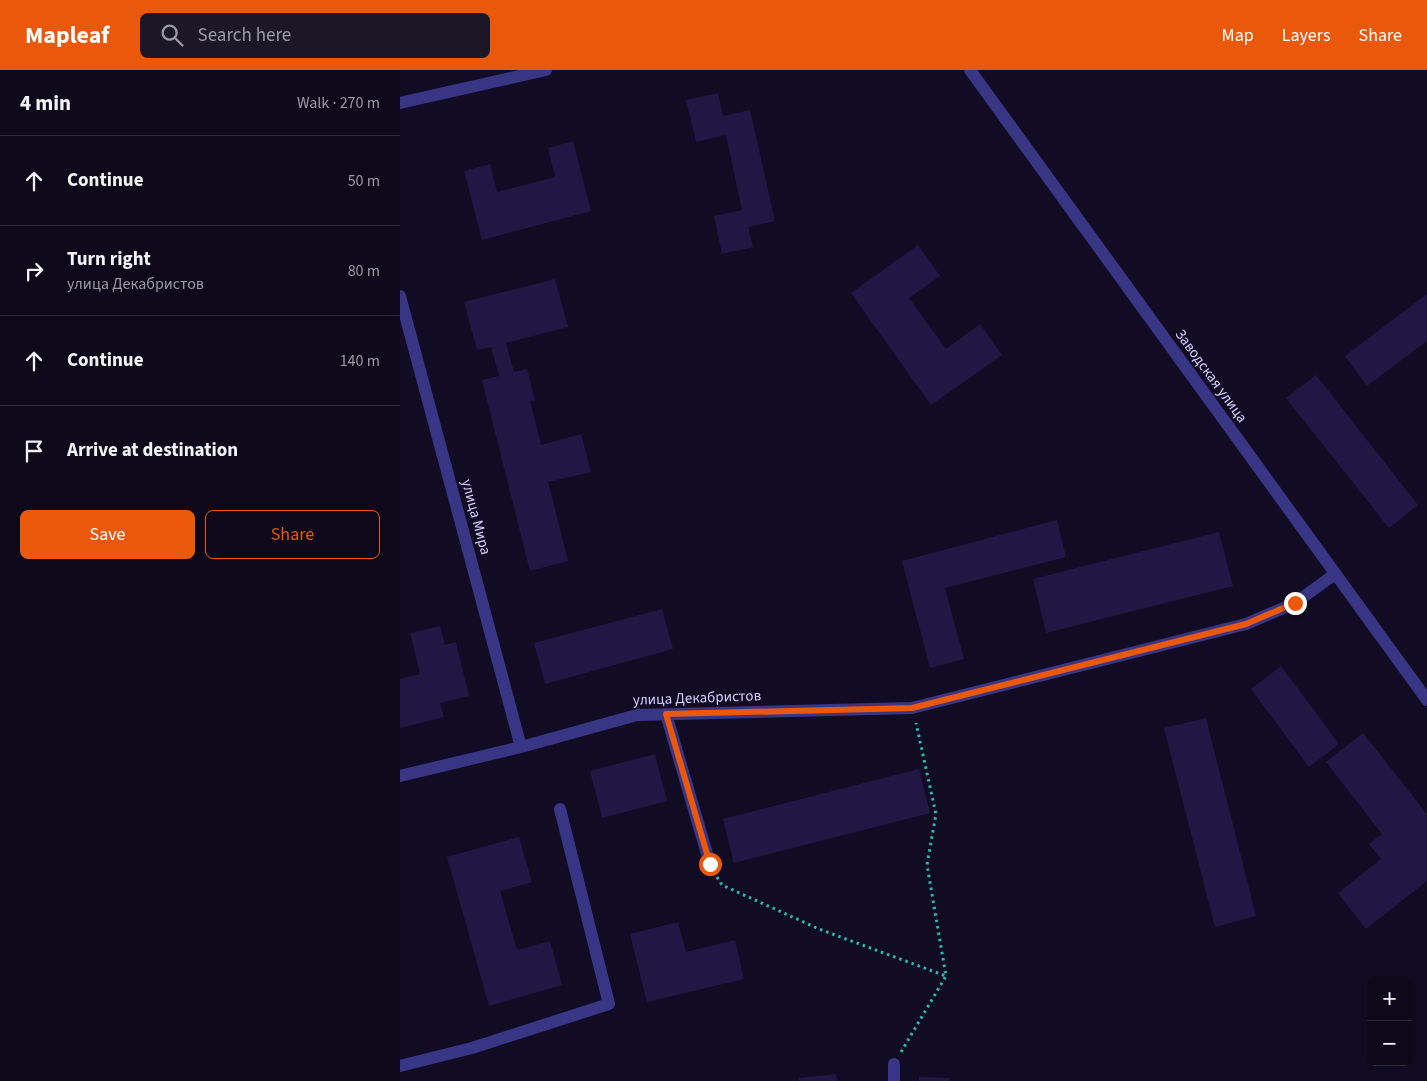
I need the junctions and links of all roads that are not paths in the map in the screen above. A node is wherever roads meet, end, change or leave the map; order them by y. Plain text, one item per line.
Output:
1 (546, 70) edge
2 (974, 71) edge
3 (400, 103) edge
4 (400, 296) edge
5 (1334, 574) junction
6 (1427, 700) edge
7 (666, 714) junction
8 (521, 747) junction
9 (400, 776) edge
10 (560, 808) dead end
11 (710, 864) road end
12 (894, 1064) road end
13 (400, 1066) edge
14 (894, 1081) edge

1 - 3 street
2 - 5 street, Заводская улица
4 - 8 street, улица Мира
5 - 6 street, Заводская улица
5 - 7 street, улица Декабристов
7 - 8 street, улица Декабристов
7 - 11 street
8 - 9 street, улица Декабристов
10 - 13 street
12 - 14 street

